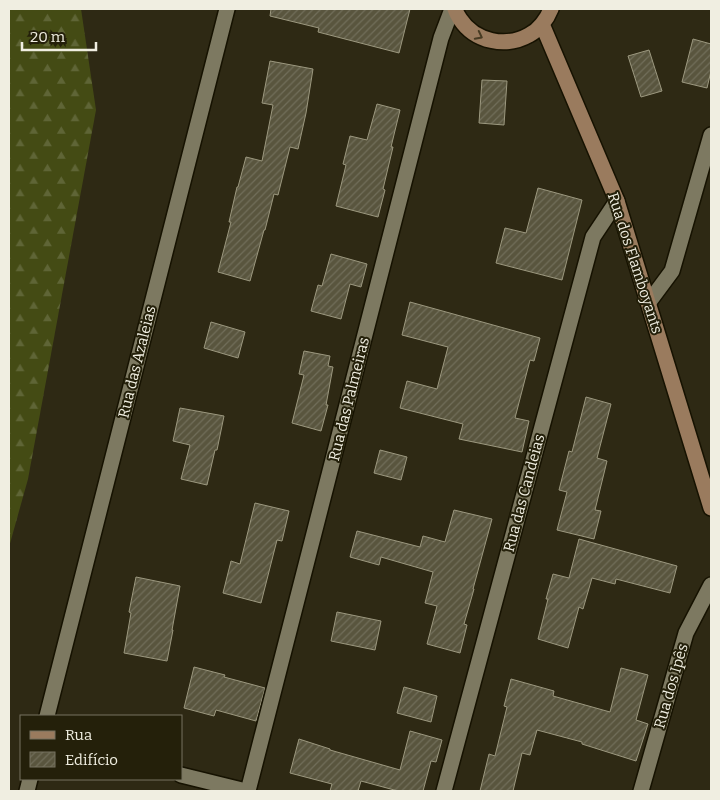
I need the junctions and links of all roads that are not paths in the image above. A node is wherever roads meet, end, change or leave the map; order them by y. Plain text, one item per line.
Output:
1 (227, 9) edge
2 (453, 9) edge
3 (552, 9) edge
4 (542, 24) junction
5 (711, 135) edge
6 (617, 201) junction
7 (648, 302) junction
8 (711, 508) edge
9 (711, 585) edge
10 (47, 715) edge
11 (182, 775) edge
12 (247, 791) edge
13 (444, 791) edge
14 (641, 791) edge

1 - 10 street, Rua das Azaleias
2 -> 4 street
2 - 12 street, Rua das Palmeiras
3 - 4 street
4 - 6 street, Rua dos Flamboyants
5 - 7 street
6 - 7 street, Rua dos Flamboyants
6 - 13 street, Rua das Candeias
7 - 8 street, Rua dos Flamboyants
9 - 14 street, Rua dos Ipês
11 - 12 street

